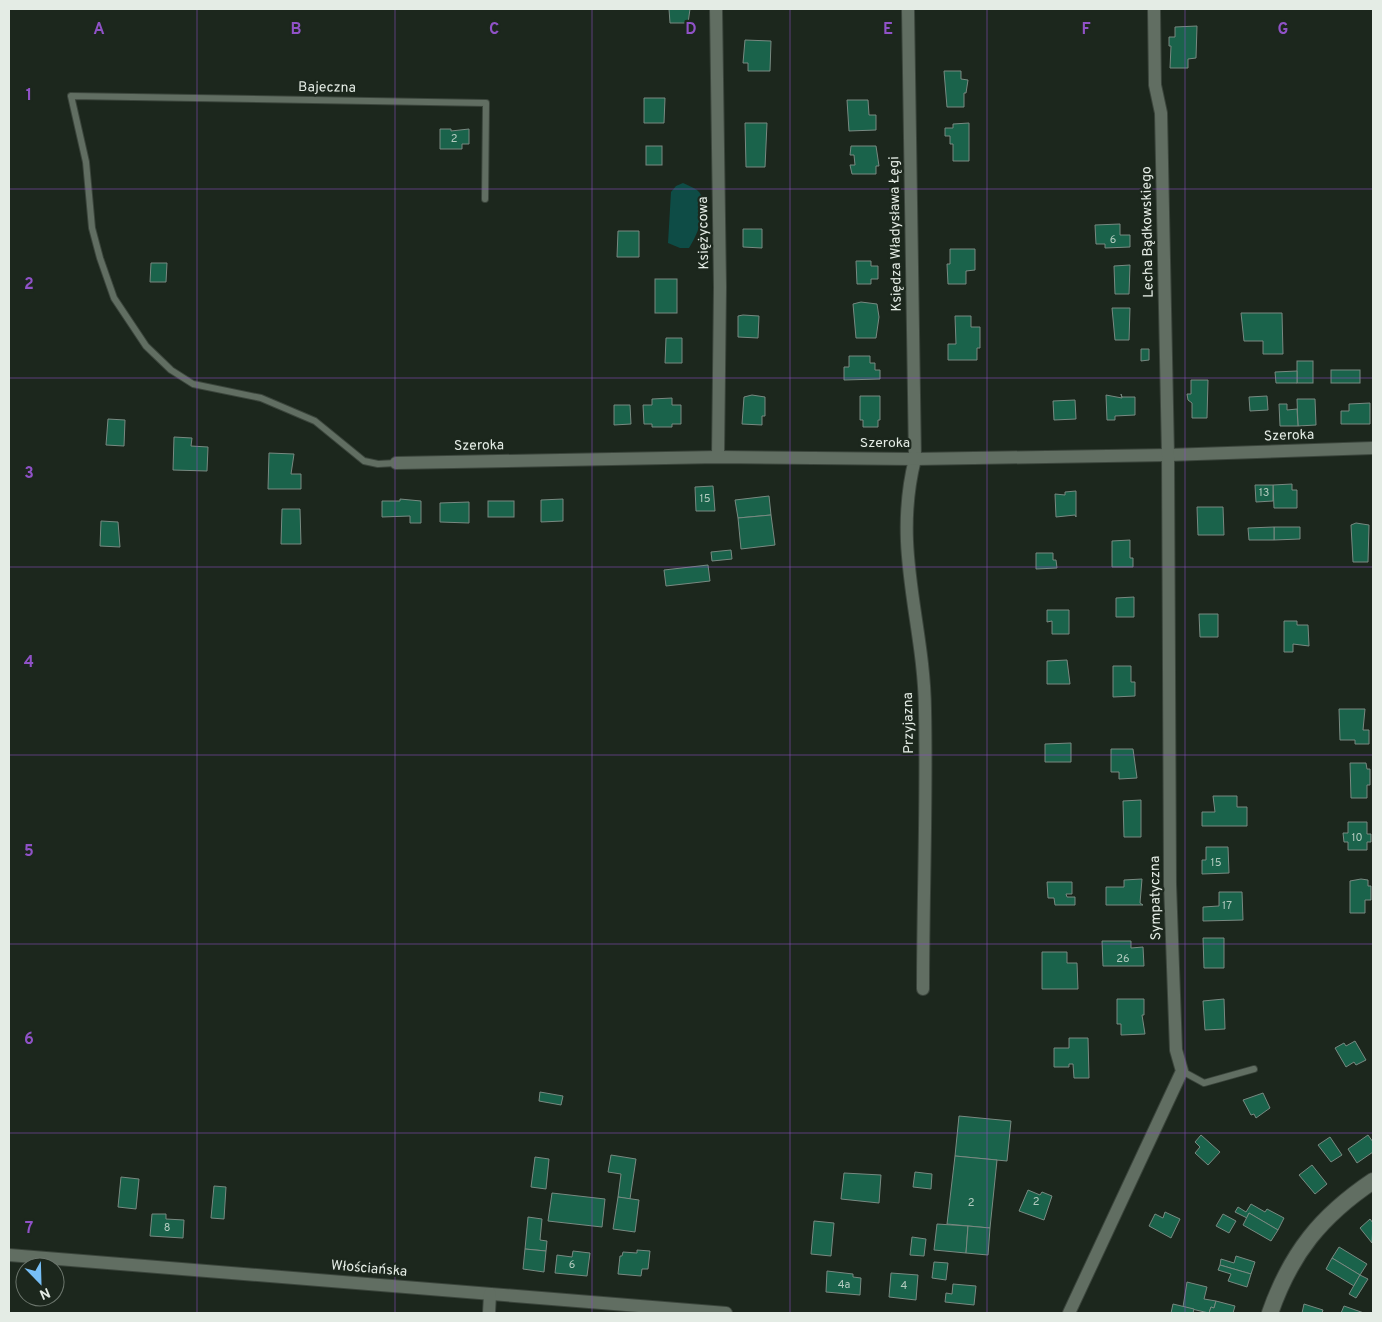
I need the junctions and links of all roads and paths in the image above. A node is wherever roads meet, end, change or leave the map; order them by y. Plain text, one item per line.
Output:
1 (716, 9) edge
2 (908, 9) edge
3 (1154, 9) edge
4 (485, 200) dead end
5 (1373, 448) edge
6 (1168, 455) junction
7 (718, 457) junction
8 (915, 459) junction
9 (396, 463) joint
10 (923, 990) dead end
11 (1254, 1069) dead end
12 (1182, 1071) junction
13 (1373, 1181) edge
14 (9, 1255) edge
15 (490, 1294) junction
16 (682, 1311) edge
17 (489, 1313) edge
18 (726, 1313) edge
19 (1069, 1313) edge
20 (1270, 1313) edge

1 - 7 street, Księżycowa
2 - 8 street, Księdza Władysława Łęgi
3 - 6 street, Lecha Bądkowskiego
4 - 9 lane, Bajeczna
5 - 6 street, Szeroka
6 - 8 street, Szeroka
6 - 12 street, Sympatyczna
7 - 8 street, Szeroka
7 - 9 street, Szeroka
8 - 10 street, Przyjazna
11 - 12 lane
12 - 19 street
13 - 20 street
14 - 15 street, Włościańska
15 - 16 street, Włościańska
15 - 17 street
16 - 18 street, Włościańska

